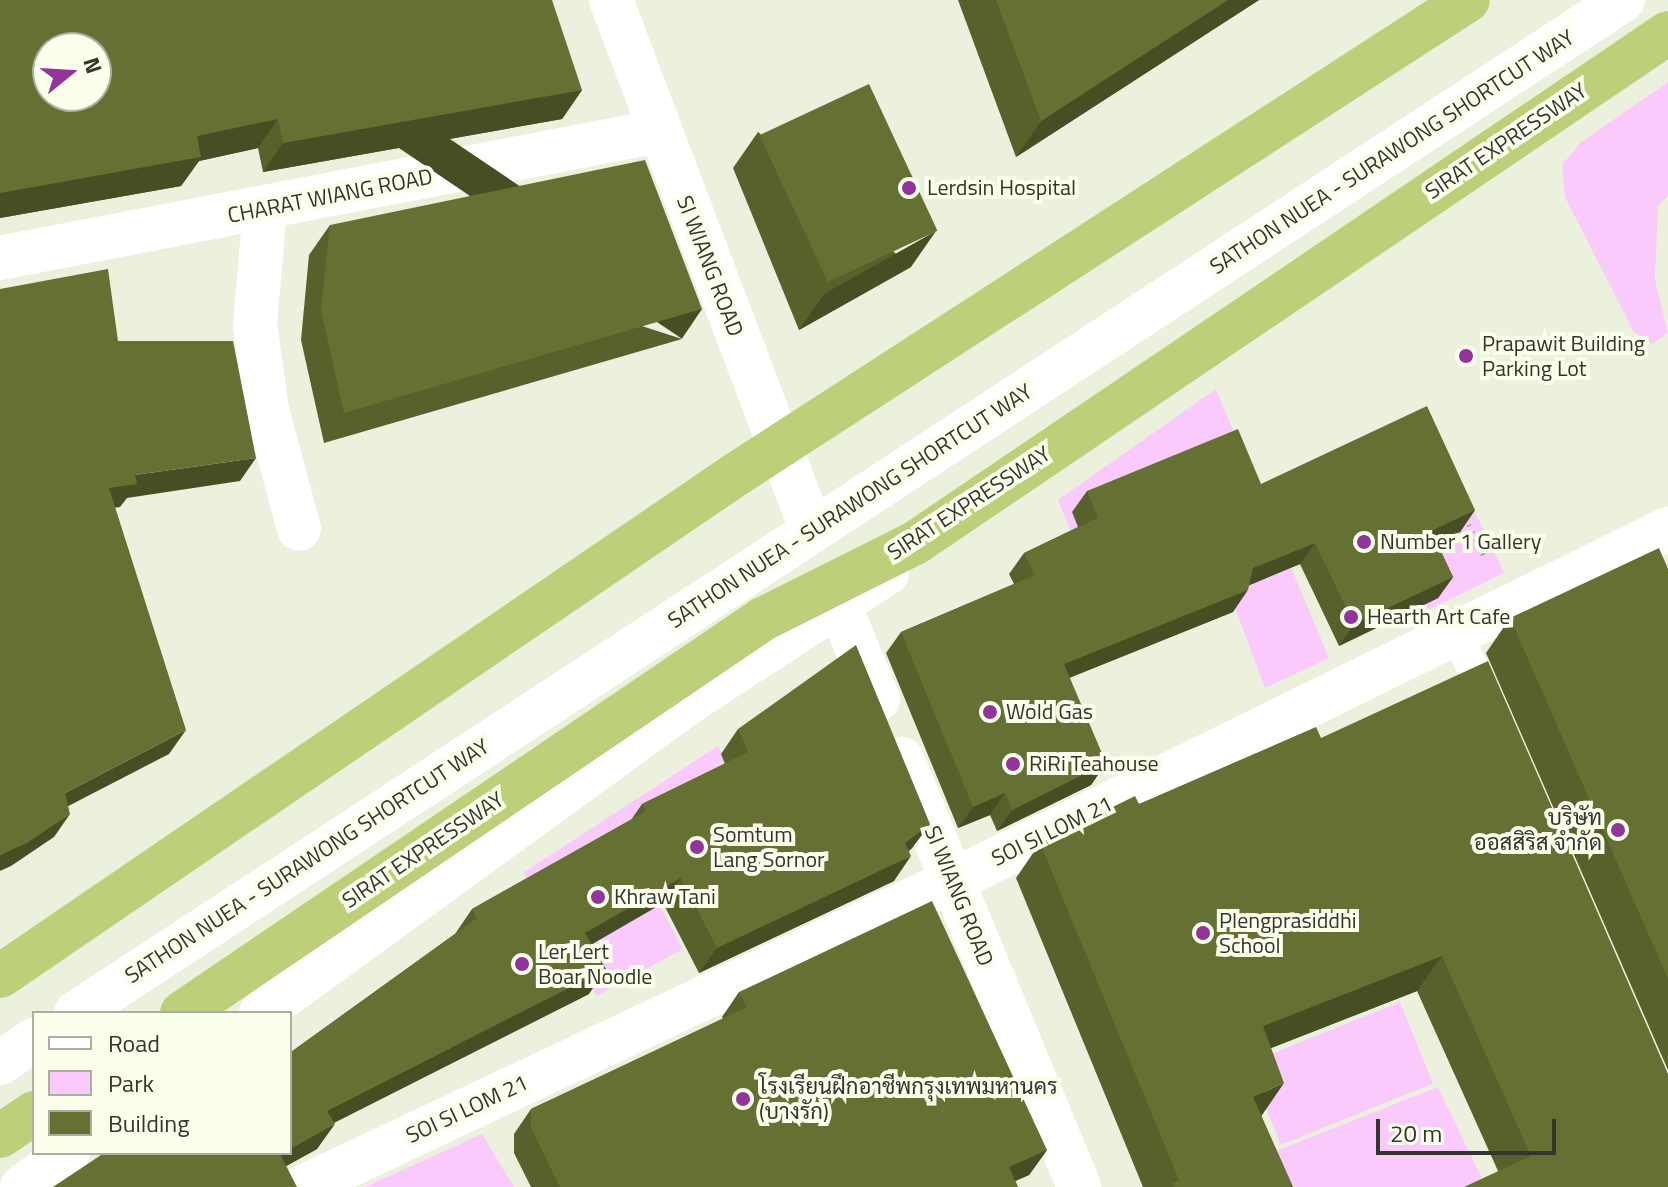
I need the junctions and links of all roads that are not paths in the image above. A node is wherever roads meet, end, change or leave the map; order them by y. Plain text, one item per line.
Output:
1 (611, 0) edge
2 (1468, 0) edge
3 (1623, 0) edge
4 (1668, 33) edge
5 (1668, 53) edge
6 (659, 131) junction
7 (265, 208) junction
8 (0, 258) edge
9 (299, 529) dead end
10 (1668, 529) edge
11 (812, 531) junction
12 (839, 605) junction
13 (1456, 632) junction
14 (1502, 735) edge
15 (954, 880) junction
16 (0, 976) edge
17 (79, 1011) edge
18 (185, 1011) edge
19 (264, 1011) edge
20 (32, 1041) edge
21 (0, 1063) edge
22 (32, 1114) edge
23 (0, 1136) edge
24 (65, 1155) edge
25 (22, 1187) edge
26 (303, 1187) edge
27 (1079, 1187) edge

1 - 6 street, SI WIANG ROAD
2 - 16 highway
3 - 11 street, SATHON NUEA - SURAWONG SHORTCUT WAY
4 - 18 highway, SIRAT EXPRESSWAY
5 - 12 street
6 - 7 street, CHARAT WIANG ROAD
6 - 11 street, SI WIANG ROAD
7 - 8 street, CHARAT WIANG ROAD
7 - 9 street
10 - 13 street, SOI SI LOM 21
11 - 17 street, SATHON NUEA - SURAWONG SHORTCUT WAY
12 - 15 street, SI WIANG ROAD
12 - 19 street
13 - 14 lane
13 - 15 street, SOI SI LOM 21
15 - 26 street, SOI SI LOM 21
15 - 27 street, SI WIANG ROAD
20 - 21 street
22 - 23 highway
24 - 25 street

